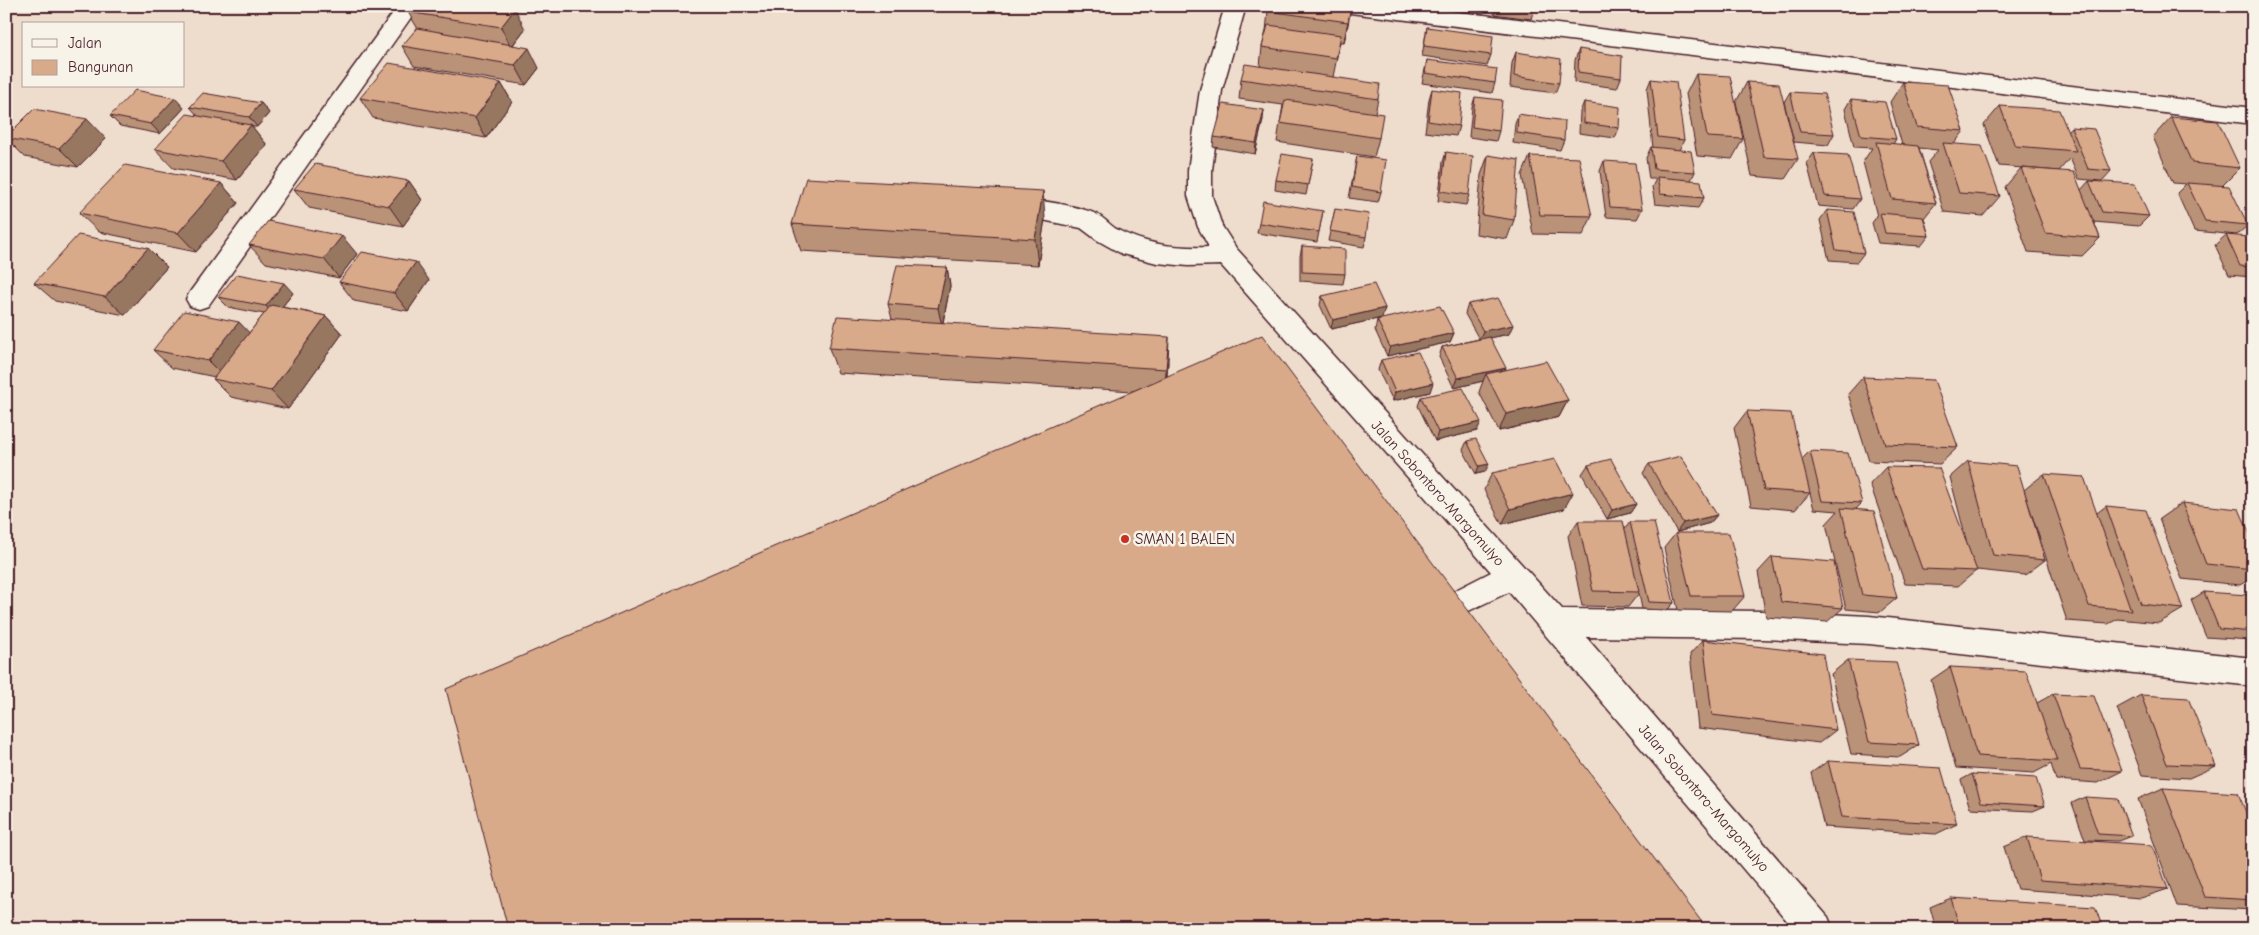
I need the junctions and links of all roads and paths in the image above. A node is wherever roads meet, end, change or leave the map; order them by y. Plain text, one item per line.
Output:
1 (409, 6) edge
2 (1236, 6) edge
3 (1350, 6) edge
4 (2253, 116) edge
5 (987, 203) edge
6 (1227, 256) junction
7 (200, 299) dead end
8 (1512, 576) junction
9 (1460, 602) edge
10 (1555, 623) junction
11 (2253, 672) edge
12 (1816, 929) edge

1 - 7 street
2 - 6 street, Jalan Sobontoro-Margomulyo
3 - 4 street
5 - 6 street
6 - 8 street, Jalan Sobontoro-Margomulyo
8 - 9 street
8 - 10 street, Jalan Sobontoro-Margomulyo
10 - 11 street
10 - 12 street, Jalan Sobontoro-Margomulyo

